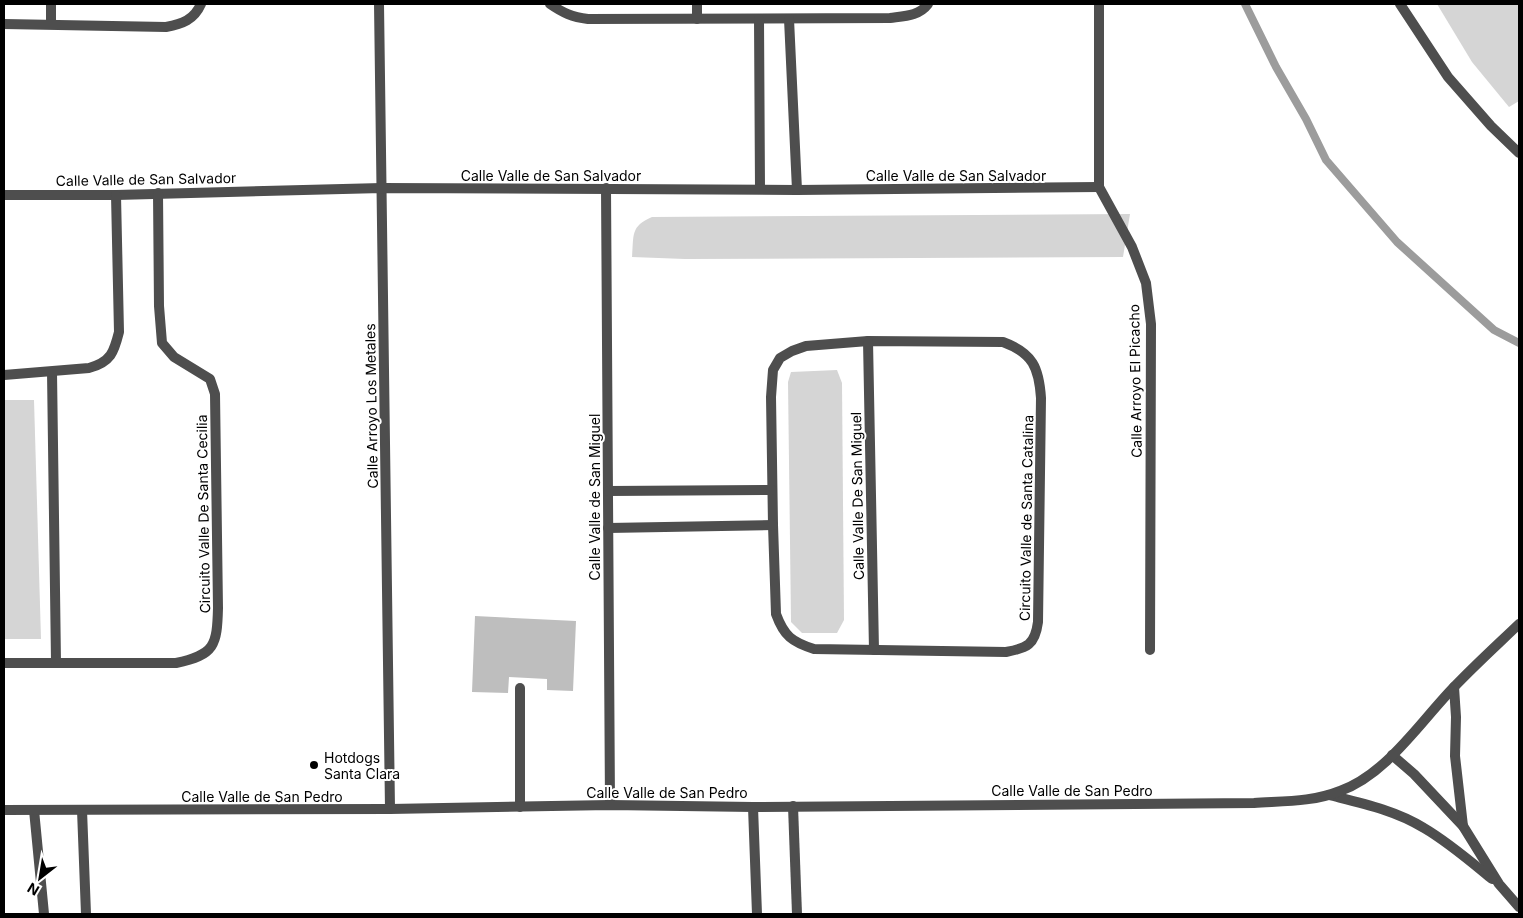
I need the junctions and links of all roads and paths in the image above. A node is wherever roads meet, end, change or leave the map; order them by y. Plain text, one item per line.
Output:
1 (51, 4) edge
2 (201, 4) edge
3 (379, 4) edge
4 (550, 4) edge
5 (697, 4) edge
6 (928, 4) edge
7 (1099, 4) edge
8 (1400, 4) edge
9 (697, 19) junction
10 (759, 19) junction
11 (789, 19) junction
12 (4, 24) edge
13 (51, 24) junction
14 (1519, 153) edge
15 (1099, 187) junction
16 (382, 188) junction
17 (606, 188) junction
18 (760, 189) junction
19 (797, 190) junction
20 (158, 193) junction
21 (4, 195) edge
22 (116, 195) junction
23 (868, 341) junction
24 (52, 372) junction
25 (4, 375) edge
26 (772, 490) junction
27 (608, 491) junction
28 (772, 525) junction
29 (608, 528) junction
30 (1519, 624) edge
31 (874, 650) junction
32 (1150, 650) dead end
33 (56, 662) junction
34 (4, 663) edge
35 (1454, 687) junction
36 (520, 688) dead end
37 (1392, 755) junction
38 (1329, 795) junction
39 (610, 805) junction
40 (793, 806) junction
41 (520, 807) junction
42 (753, 807) junction
43 (390, 809) junction
44 (4, 810) edge
45 (34, 810) junction
46 (82, 810) junction
47 (1463, 826) junction
48 (1499, 884) junction
49 (1519, 907) edge
50 (44, 914) edge
51 (86, 914) edge
52 (757, 914) edge
53 (797, 914) edge

1 - 13 street
2 - 13 street
3 - 16 street, Calle Arroyo Los Metales
4 - 9 street
5 - 9 street
6 - 11 street
7 - 15 street, Calle Arroyo El Picacho
8 - 14 street
9 - 10 street
10 - 11 street
10 - 18 street
11 - 19 street
12 - 13 street
15 - 19 street, Calle Valle de San Salvador
15 - 32 street, Calle Arroyo El Picacho
16 - 17 street, Calle Valle de San Salvador
16 - 20 street, Calle Valle de San Salvador
16 - 43 street, Calle Arroyo Los Metales
17 - 18 street, Calle Valle de San Salvador
17 - 27 street, Calle Valle de San Miguel
18 - 19 street, Calle Valle de San Salvador
20 - 22 street, Calle Valle de San Salvador
20 - 33 street, Circuito Valle De Santa Cecilia
21 - 22 street, Calle Valle de San Salvador
22 - 24 street
23 - 26 street, Circuito Valle de Santa Catalina
23 - 31 street, Calle Valle De San Miguel
23 - 31 street, Circuito Valle de Santa Catalina
24 - 25 street
24 - 33 street
26 - 27 street
26 - 28 street, Circuito Valle de Santa Catalina
27 - 29 street, Calle Valle de San Miguel
28 - 29 street
28 - 31 street, Circuito Valle de Santa Catalina
29 - 39 street, Calle Valle de San Miguel
30 - 35 street, Calle Valle de San Pedro
33 - 34 street, Circuito Valle De Santa Cecilia
35 - 37 street, Calle Valle de San Pedro
35 - 47 street
36 - 41 street
37 - 38 street, Calle Valle de San Pedro
37 - 47 street
38 - 40 street, Calle Valle de San Pedro
38 - 48 street, Calle Valle de San Pedro
39 - 41 street, Calle Valle de San Pedro
39 - 42 street, Calle Valle de San Pedro
40 - 42 street, Calle Valle de San Pedro
40 - 53 street
41 - 43 street, Calle Valle de San Pedro
42 - 52 street
43 - 46 street, Calle Valle de San Pedro
44 - 45 street, Calle Valle de San Pedro
45 - 46 street, Calle Valle de San Pedro
45 - 50 street
46 - 51 street
47 - 48 street
48 - 49 street

